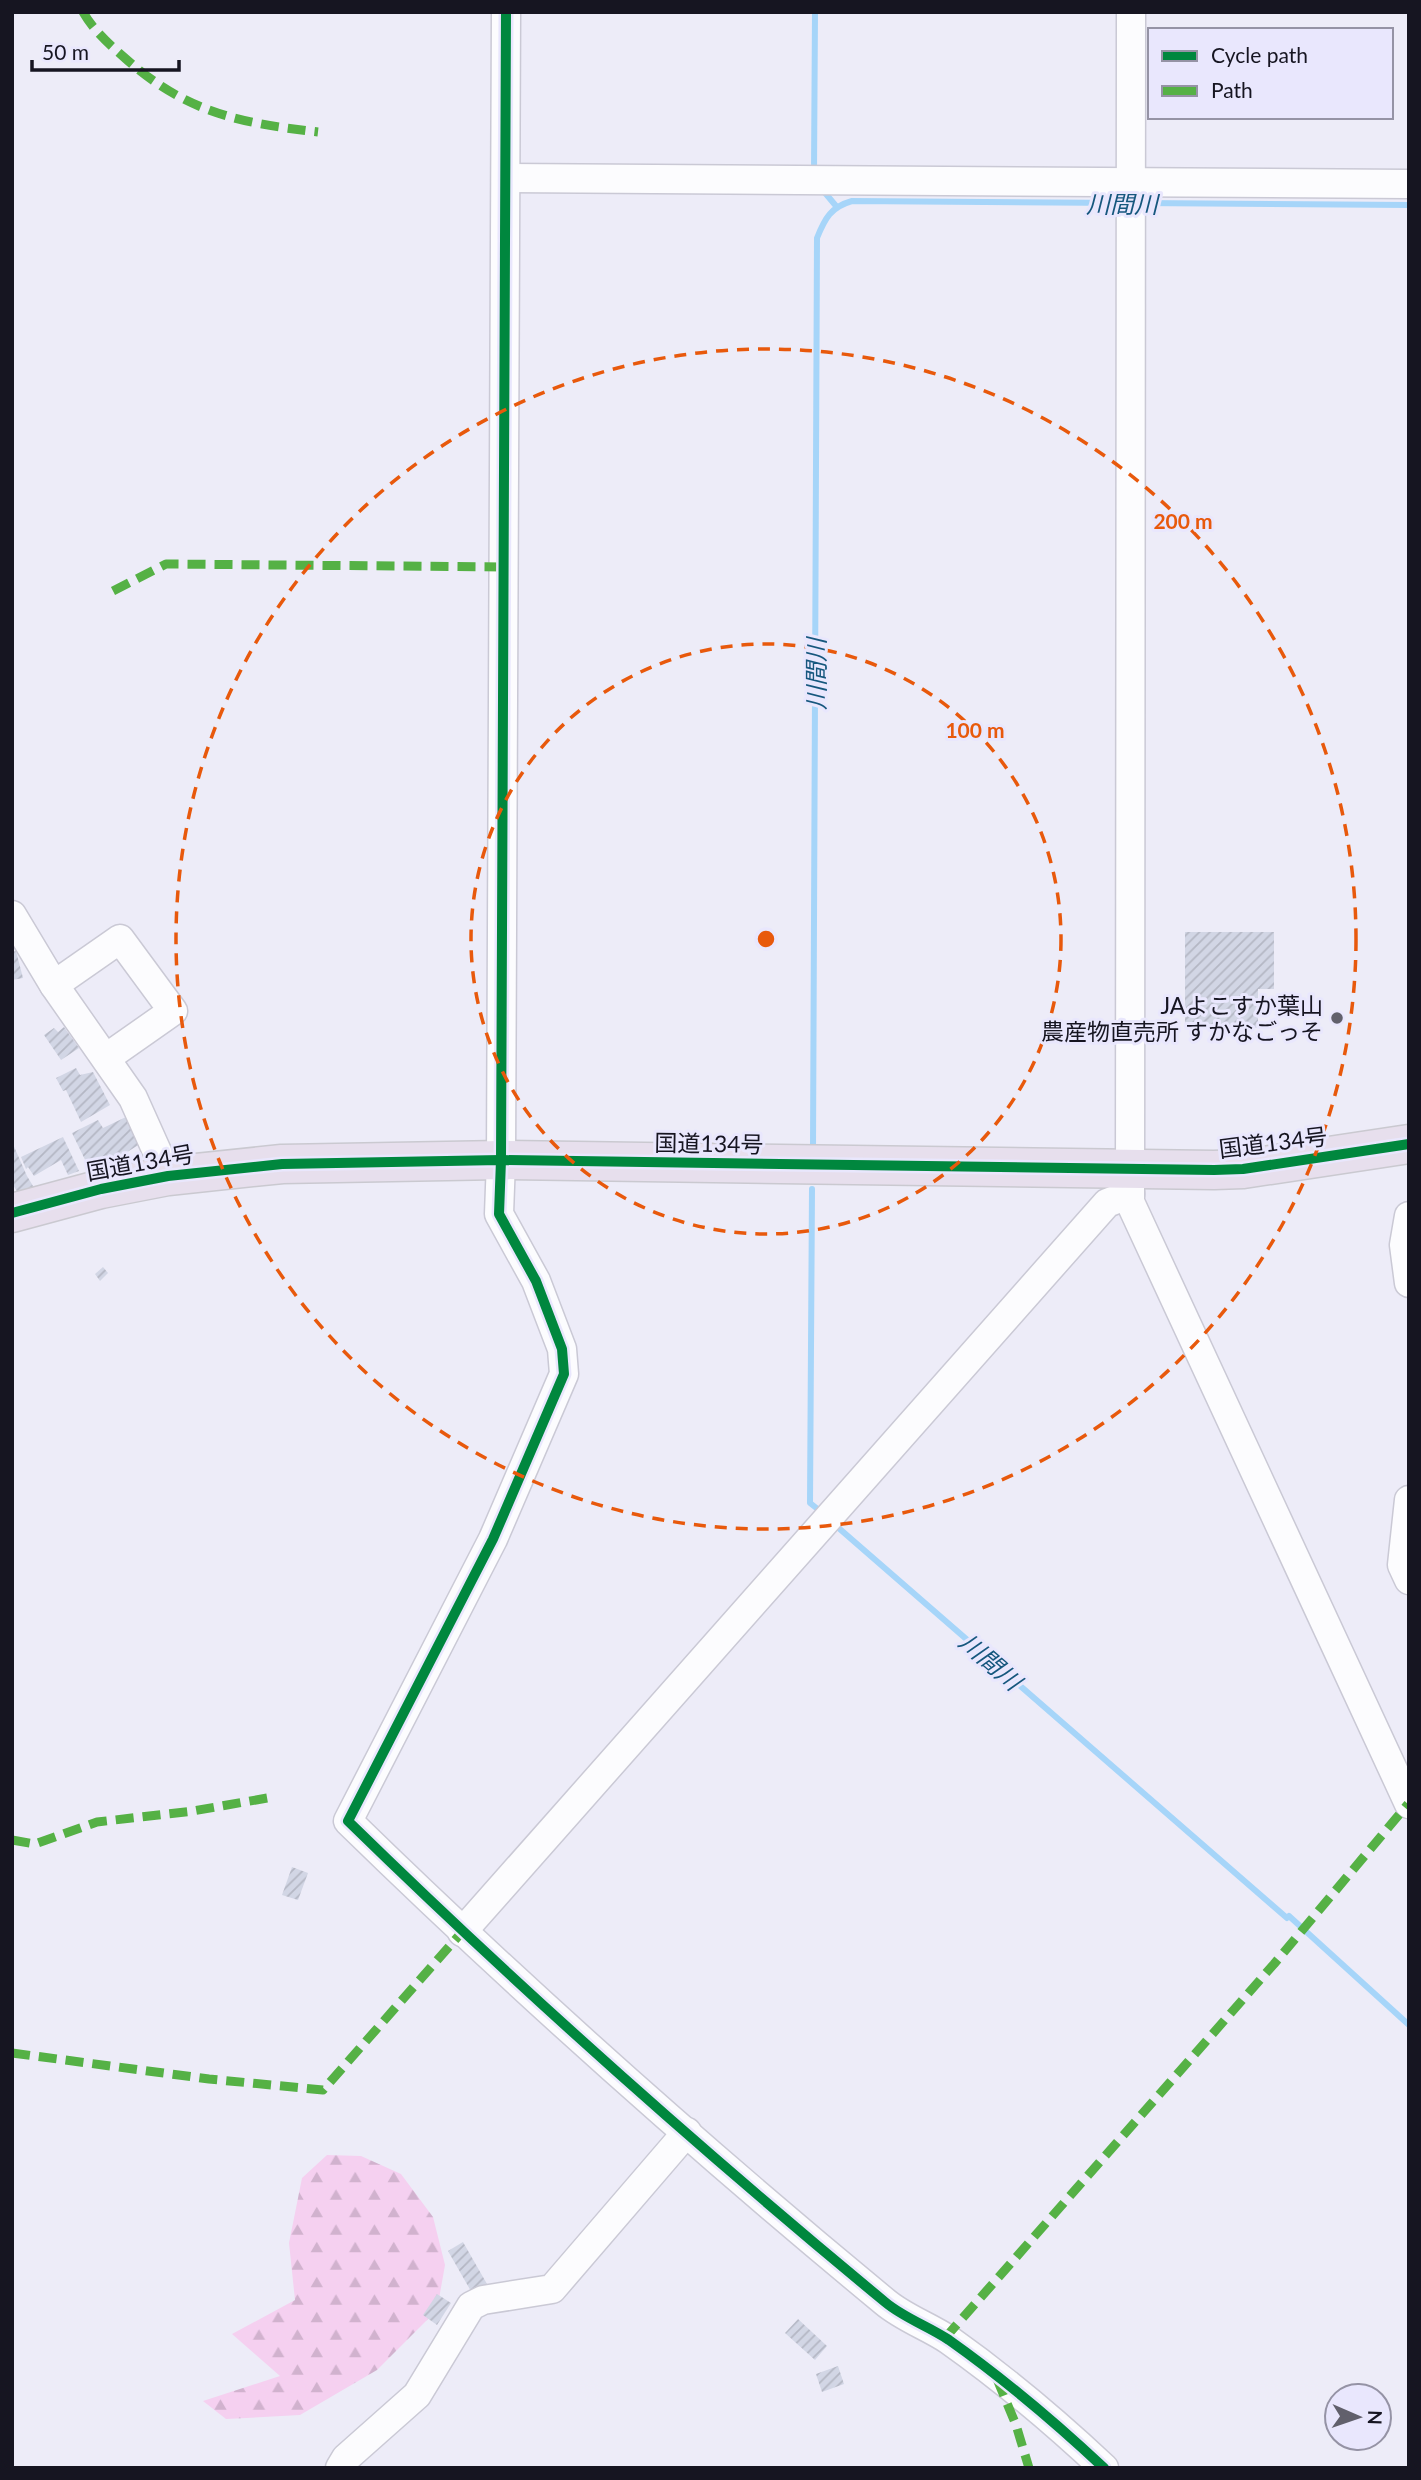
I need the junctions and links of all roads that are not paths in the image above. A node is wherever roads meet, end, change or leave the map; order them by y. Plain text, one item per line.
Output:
1 (506, 12) edge
2 (1131, 12) edge
3 (506, 178) junction
4 (1409, 184) edge
5 (1132, 198) junction
6 (12, 915) edge
7 (54, 985) junction
8 (106, 1058) junction
9 (1409, 1144) edge
10 (501, 1160) junction
11 (168, 1176) junction
12 (1130, 1182) junction
13 (12, 1213) edge
14 (1409, 1216) edge
15 (1409, 1283) edge
16 (1409, 1500) edge
17 (1409, 1580) edge
18 (1409, 1804) edge
19 (462, 1932) junction
20 (687, 2132) junction
21 (340, 2468) edge
22 (1104, 2468) edge

1 - 3 street
2 - 5 street
3 - 5 street
3 - 10 street
4 - 5 street
5 - 12 street
6 - 7 street
7 - 8 street
7 - 8 street
8 - 11 street
9 - 12 highway, 国道134号
10 - 11 highway, 国道134号
10 - 12 highway, 国道134号
10 - 19 street
11 - 13 highway, 国道134号
12 - 18 street
12 - 19 street
14 - 15 street
16 - 17 street
19 - 20 street
20 - 21 street
20 - 22 street

